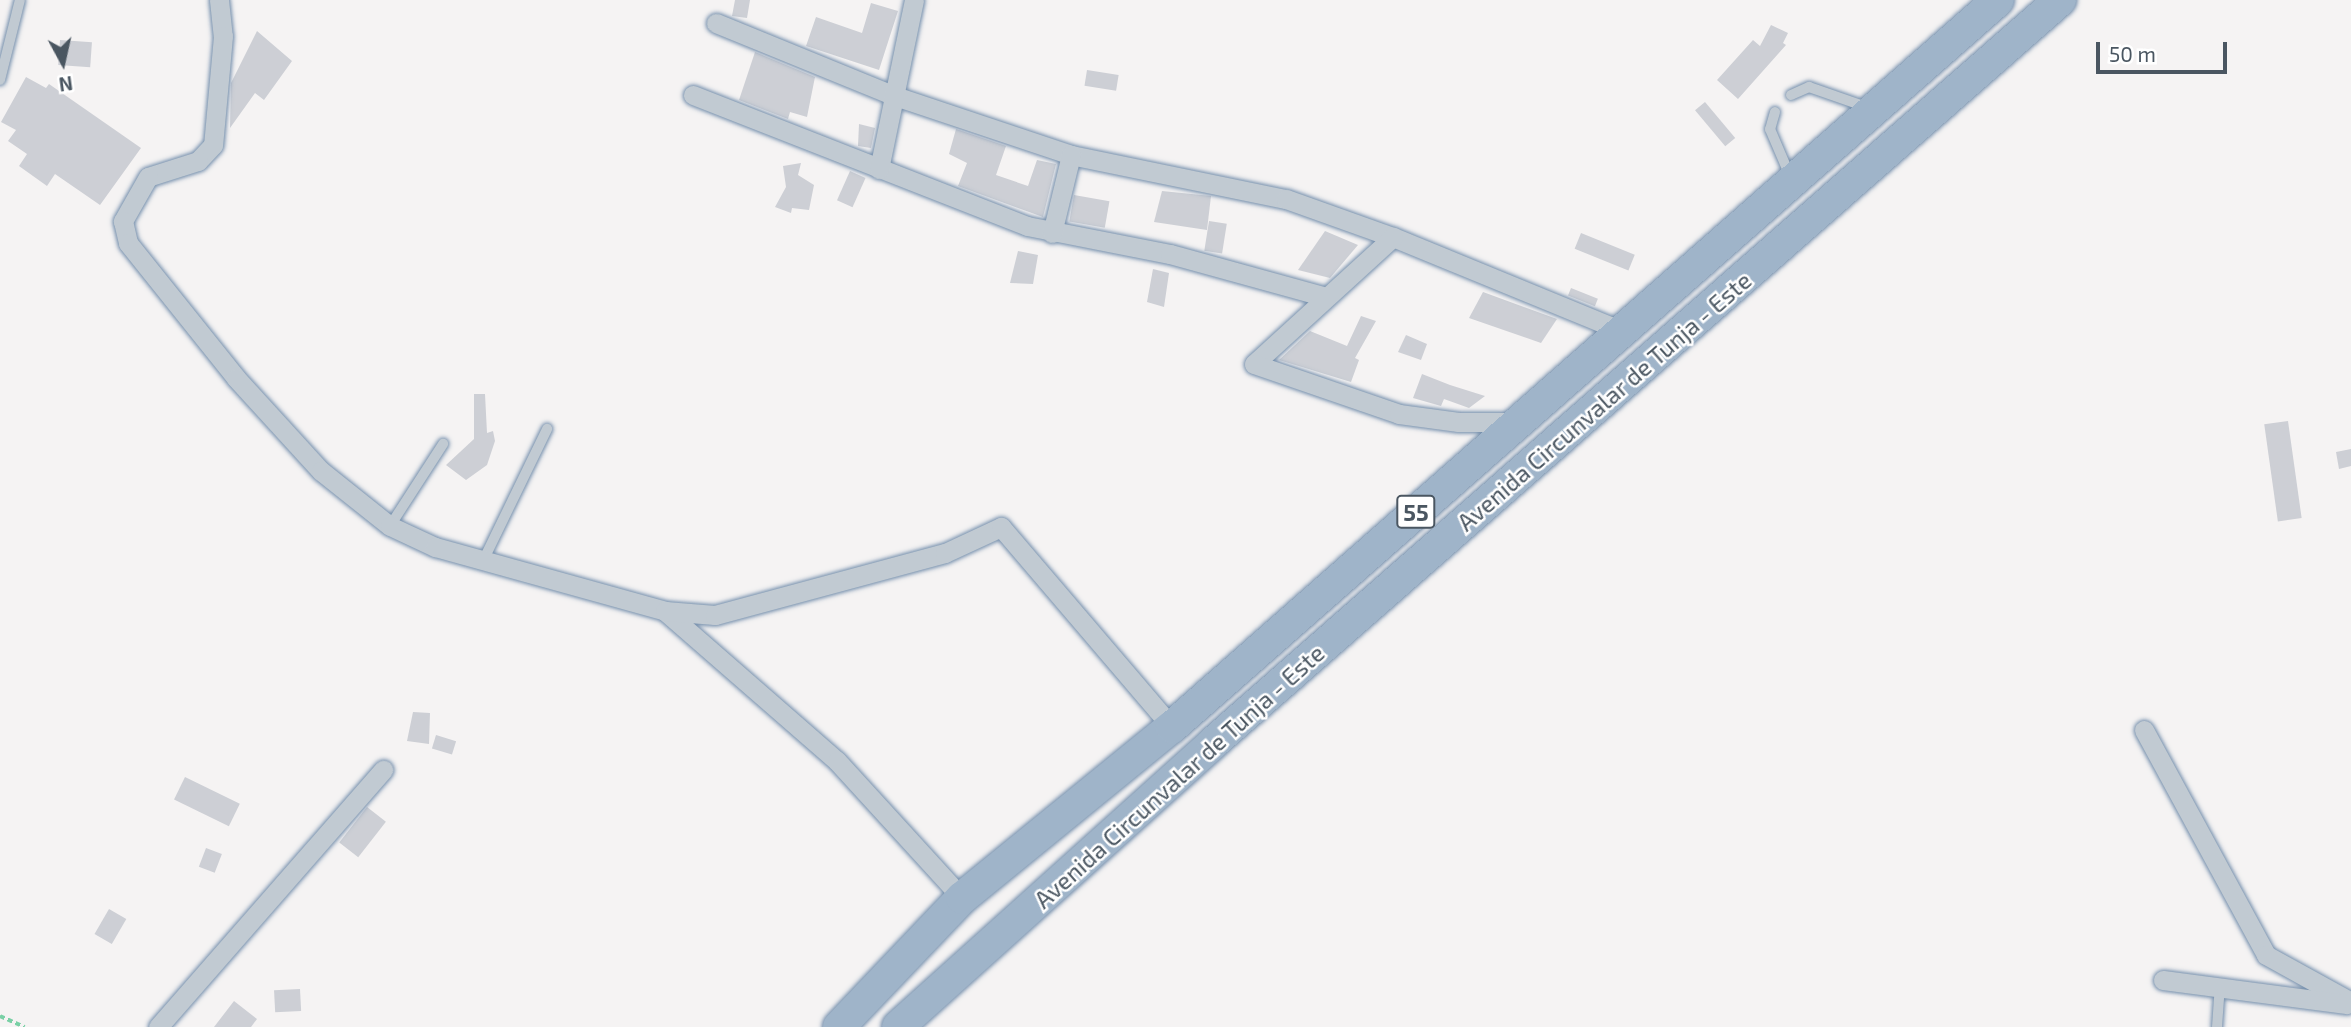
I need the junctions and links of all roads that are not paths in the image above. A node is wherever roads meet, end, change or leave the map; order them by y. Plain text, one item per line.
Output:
1 (20, 0) edge
2 (219, 0) edge
3 (914, 0) edge
4 (1998, 0) edge
5 (2060, 0) edge
6 (716, 23) dead end
7 (0, 80) edge
8 (693, 94) dead end
9 (1791, 94) dead end
10 (895, 96) junction
11 (1873, 110) junction
12 (1775, 112) dead end
13 (1071, 155) junction
14 (879, 169) junction
15 (1792, 182) junction
16 (1052, 233) junction
17 (1393, 237) junction
18 (1326, 297) junction
19 (1622, 331) junction
20 (1518, 422) junction
21 (547, 429) dead end
22 (443, 444) dead end
23 (390, 526) junction
24 (483, 561) junction
25 (665, 611) junction
26 (1172, 727) junction
27 (2144, 730) dead end
28 (383, 770) dead end
29 (962, 898) junction
30 (2163, 981) dead end
31 (2220, 988) junction
32 (2351, 1003) edge
33 (158, 1027) edge
34 (839, 1027) edge
35 (898, 1027) edge
36 (2217, 1027) edge

1 - 7 lane
2 - 23 street
3 - 10 street
4 - 11 highway, Avenida Circunvalar de Tunja - Este / 55
5 - 35 highway, Avenida Circunvalar de Tunja - Este / 55
6 - 10 street
8 - 14 street
9 - 11 lane
10 - 13 street
10 - 14 street
11 - 15 highway, Avenida Circunvalar de Tunja - Este / 55
12 - 15 lane
13 - 16 street
13 - 17 street
14 - 16 street
15 - 19 highway, Avenida Circunvalar de Tunja - Este / 55
16 - 18 street
17 - 18 street
17 - 19 street
18 - 20 street
19 - 20 highway, Avenida Circunvalar de Tunja - Este / 55
20 - 26 highway, Avenida Circunvalar de Tunja - Este / 55
21 - 24 lane
22 - 23 lane
23 - 24 street
24 - 25 street
25 - 26 street
25 - 29 street
26 - 29 highway, Avenida Circunvalar de Tunja - Este / 55
27 - 32 street
28 - 33 street
29 - 34 highway, Avenida Circunvalar de Tunja - Este / 55
30 - 31 street
31 - 32 street
31 - 36 lane

